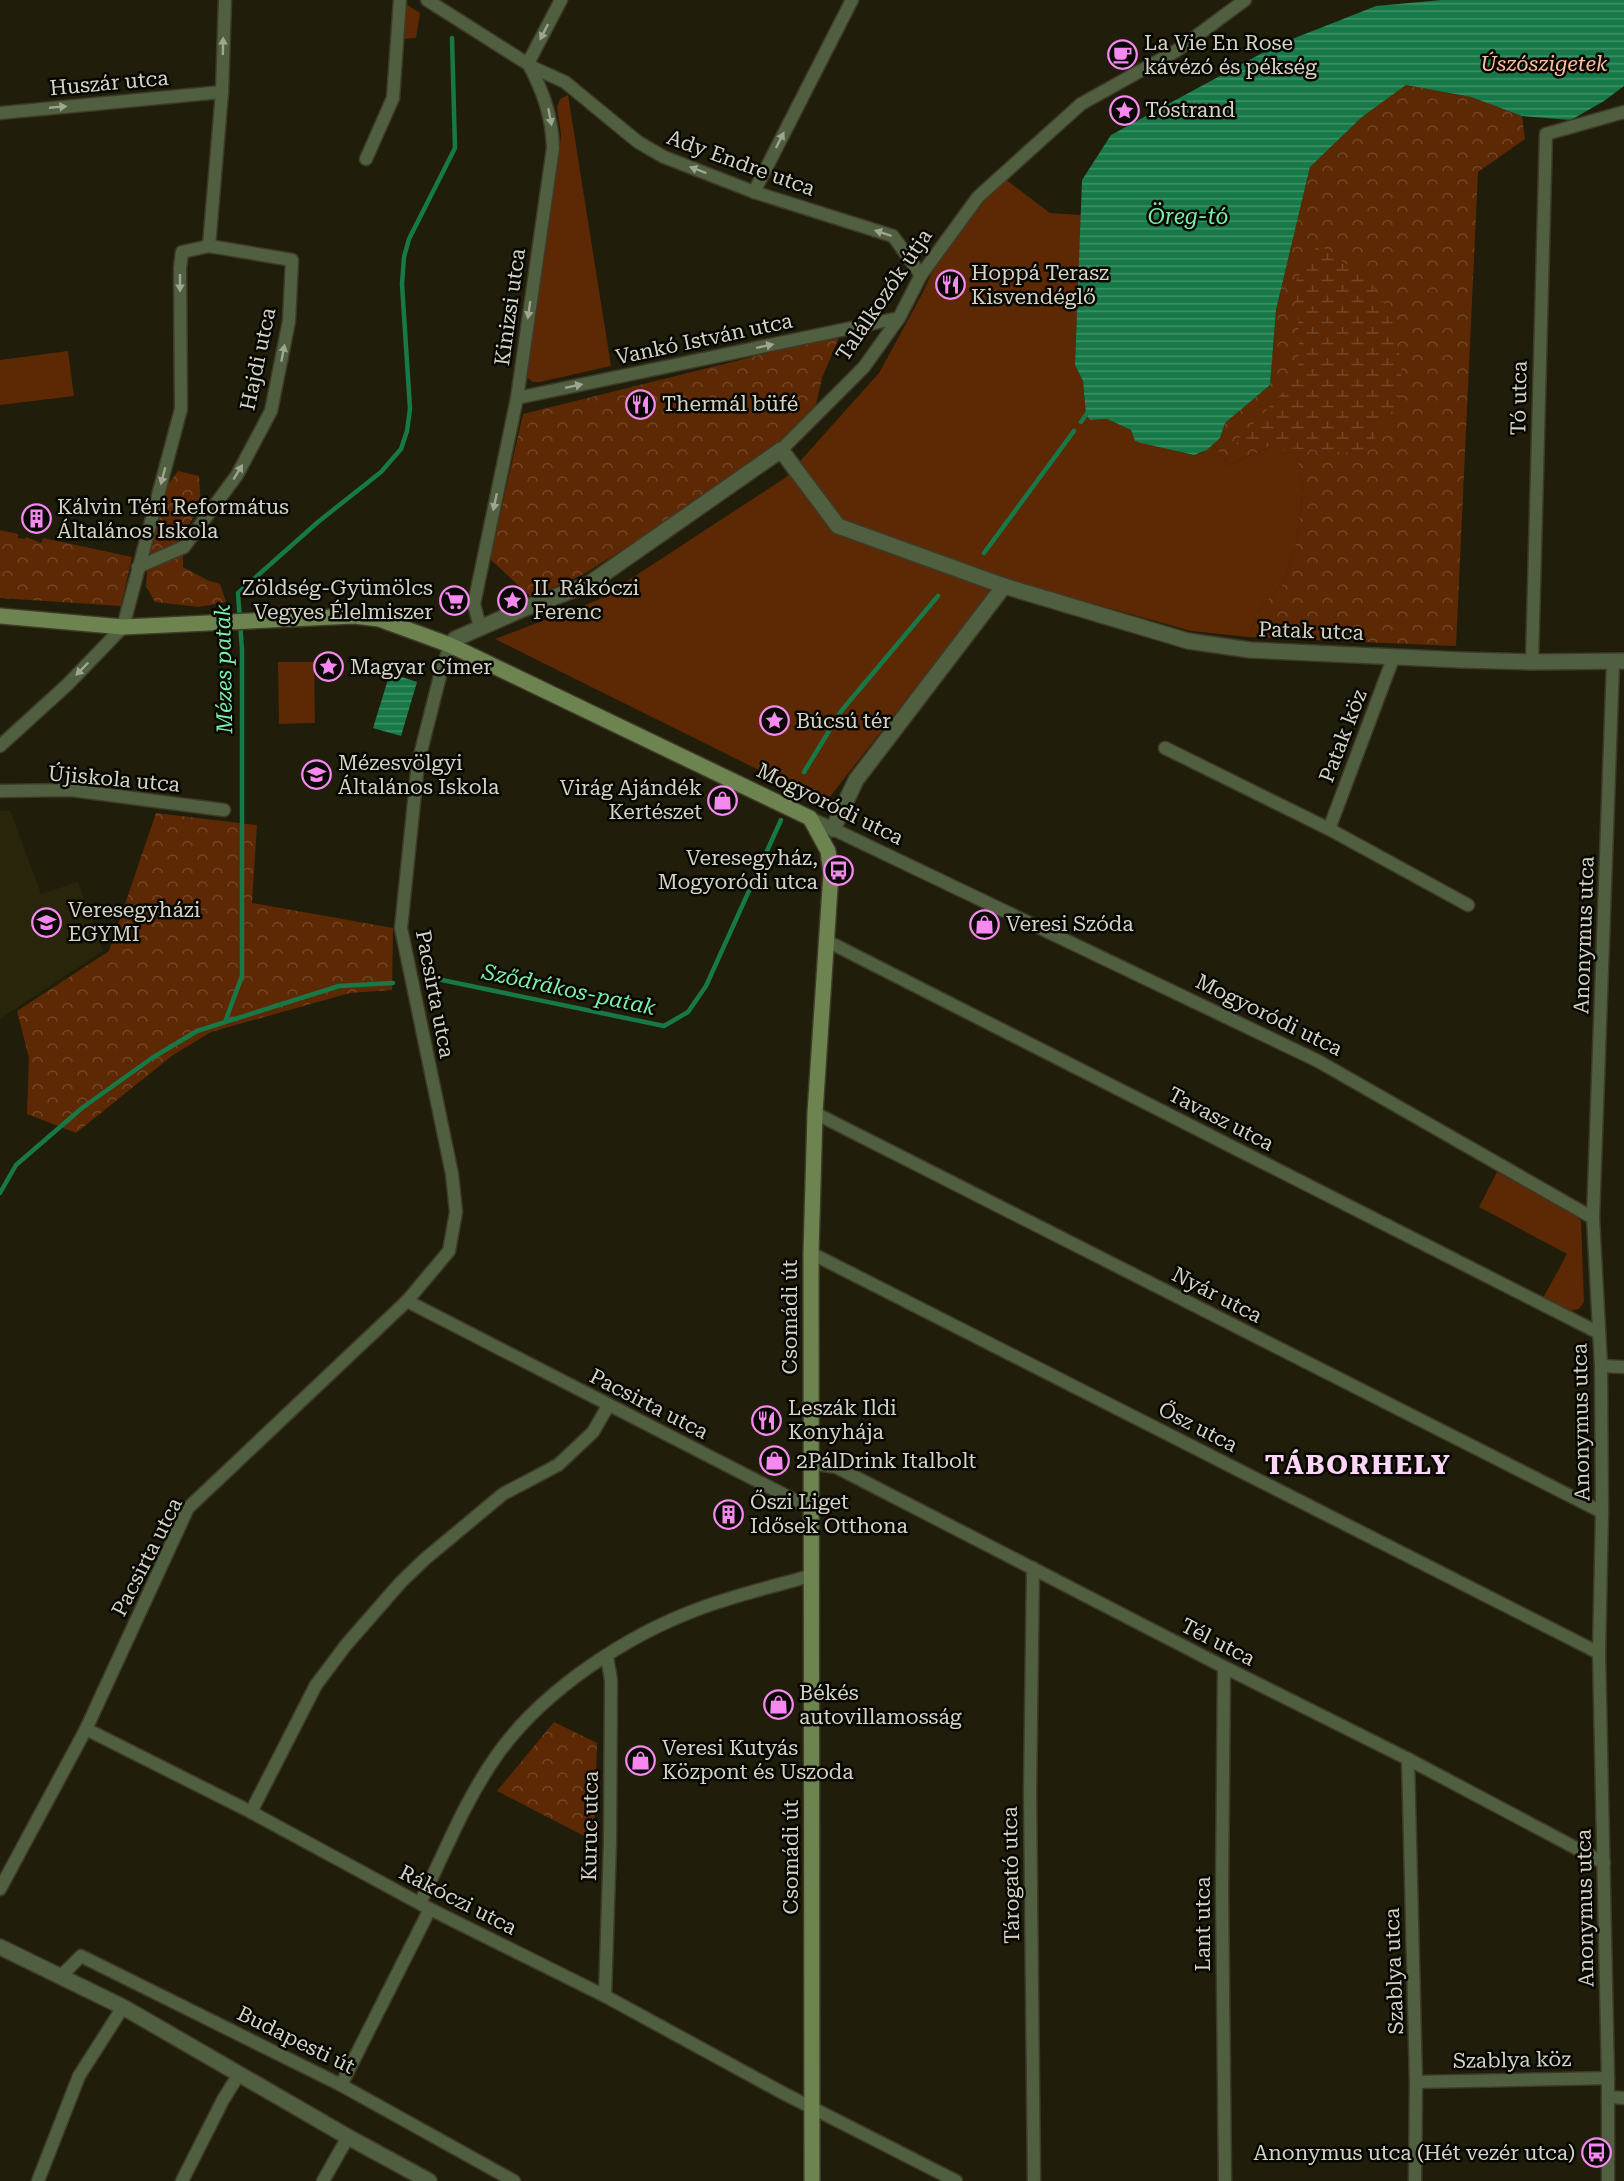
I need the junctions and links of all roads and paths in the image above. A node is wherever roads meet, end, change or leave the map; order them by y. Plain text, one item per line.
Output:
1 (225, 0) edge
2 (400, 0) edge
3 (427, 0) edge
4 (561, 0) edge
5 (852, 0) edge
6 (1245, 0) edge
7 (528, 63) junction
8 (222, 92) junction
9 (1624, 112) edge
10 (0, 113) edge
11 (366, 159) dead end
12 (754, 192) junction
13 (209, 246) junction
14 (921, 275) junction
15 (898, 318) junction
16 (517, 398) junction
17 (781, 450) junction
18 (138, 567) junction
19 (1004, 586) junction
20 (0, 616) edge
21 (123, 627) junction
22 (480, 627) junction
23 (452, 642) junction
24 (1394, 656) junction
25 (1532, 662) junction
26 (1619, 662) edge
27 (0, 746) edge
28 (1165, 748) dead end
29 (0, 791) edge
30 (224, 810) dead end
31 (810, 818) junction
32 (833, 829) junction
33 (1329, 829) junction
34 (828, 851) junction
35 (1468, 905) dead end
36 (825, 940) junction
37 (815, 1113) junction
38 (1593, 1218) junction
39 (811, 1253) junction
40 (406, 1301) junction
41 (1599, 1333) junction
42 (1601, 1366) junction
43 (1624, 1367) edge
44 (608, 1406) junction
45 (811, 1463) junction
46 (810, 1508) junction
47 (1602, 1512) junction
48 (1033, 1568) junction
49 (810, 1576) junction
50 (1599, 1653) junction
51 (606, 1657) junction
52 (1224, 1667) junction
53 (86, 1729) junction
54 (1408, 1759) junction
55 (251, 1812) junction
56 (1604, 1863) junction
57 (0, 1889) edge
58 (425, 1906) junction
59 (0, 1948) edge
60 (62, 1976) junction
61 (605, 1996) junction
62 (123, 2007) junction
63 (238, 2074) junction
64 (1608, 2078) junction
65 (1416, 2082) junction
66 (341, 2085) junction
67 (1608, 2097) junction
68 (1624, 2098) edge
69 (811, 2107) junction
70 (348, 2137) junction
71 (38, 2181) edge
72 (182, 2181) edge
73 (323, 2181) edge
74 (429, 2181) edge
75 (514, 2181) edge
76 (812, 2181) edge
77 (956, 2181) edge
78 (1034, 2181) edge
79 (1225, 2181) edge
80 (1415, 2181) edge
81 (1608, 2181) edge

8 -> 1 street
2 - 11 street
3 - 7 street, Ady Endre utca
4 -> 7 street
12 -> 5 street
6 - 14 street, Találkozók útja
12 -> 7 street, Ady Endre utca
7 -> 16 street, Kinizsi utca
10 -> 8 street, Huszár utca
8 - 13 street
9 - 25 street, Tó utca
14 -> 12 street, Ady Endre utca
13 -> 18 street, Hajdi utca
18 -> 13 street, Hajdi utca
14 - 15 street, Találkozók útja
16 -> 15 street, Vankó István utca
15 - 17 street, Találkozók útja
16 -> 22 street, Kinizsi utca
17 - 19 street, Patak utca
17 - 22 street, Találkozók útja
18 - 21 street, Hajdi utca
19 - 24 street, Patak utca
19 - 32 street
20 - 21 main road, Mogyoródi utca
21 - 23 main road, Mogyoródi utca
21 -> 27 street
22 - 23 street, Találkozók útja
23 - 31 main road, Mogyoródi utca
23 - 40 street, Pacsirta utca
24 - 25 street, Patak utca
24 - 33 street, Patak köz
25 - 26 street, Patak utca
26 - 38 street, Anonymus utca
28 - 33 street
29 - 30 street, Újiskola utca
31 - 32 street, Mogyoródi utca
31 - 34 main road, Csomádi út
32 - 34 street
32 - 38 street, Mogyoródi utca
33 - 35 street
34 - 36 main road, Csomádi út
36 - 37 main road, Csomádi út
36 - 41 street, Tavasz utca
37 - 39 main road, Csomádi út
37 - 47 street, Nyár utca
38 - 41 street, Anonymus utca
39 - 45 main road, Csomádi út
39 - 50 street, Ősz utca
40 - 44 street, Pacsirta utca
40 - 53 street, Pacsirta utca
41 - 42 street, Anonymus utca
42 - 43 street
42 - 47 street, Anonymus utca
44 - 46 street, Pacsirta utca
44 - 55 street
45 - 46 main road, Csomádi út
45 - 48 street, Tél utca
46 - 49 main road, Csomádi út
47 - 50 street, Anonymus utca
48 - 52 street, Tél utca
48 - 78 street, Tárogató utca
49 - 51 street
49 - 69 main road, Csomádi út
50 - 56 street, Anonymus utca
51 - 58 street
51 - 61 street, Kuruc utca
52 - 54 street, Tél utca
52 - 79 street, Lant utca
53 - 55 street, Rákóczi utca
53 - 57 street, Pacsirta utca
54 - 56 street, Tél utca
54 - 65 street, Szablya utca
55 - 58 street, Rákóczi utca
56 - 64 street, Anonymus utca
58 - 61 street, Rákóczi utca
58 - 66 street
59 - 60 street
60 - 62 street
60 - 66 street, Budapesti út
61 - 69 street, Rákóczi utca
62 - 63 street
62 - 71 street
63 - 70 street
63 - 72 street
64 - 65 street, Szablya köz
64 - 67 street, Anonymus utca
65 - 80 street, Szablya utca
66 - 75 street, Budapesti út
67 - 68 street
67 - 81 street, Anonymus utca
69 - 76 main road, Csomádi út
69 - 77 street, Rákóczi utca
70 - 73 street
70 - 74 street

